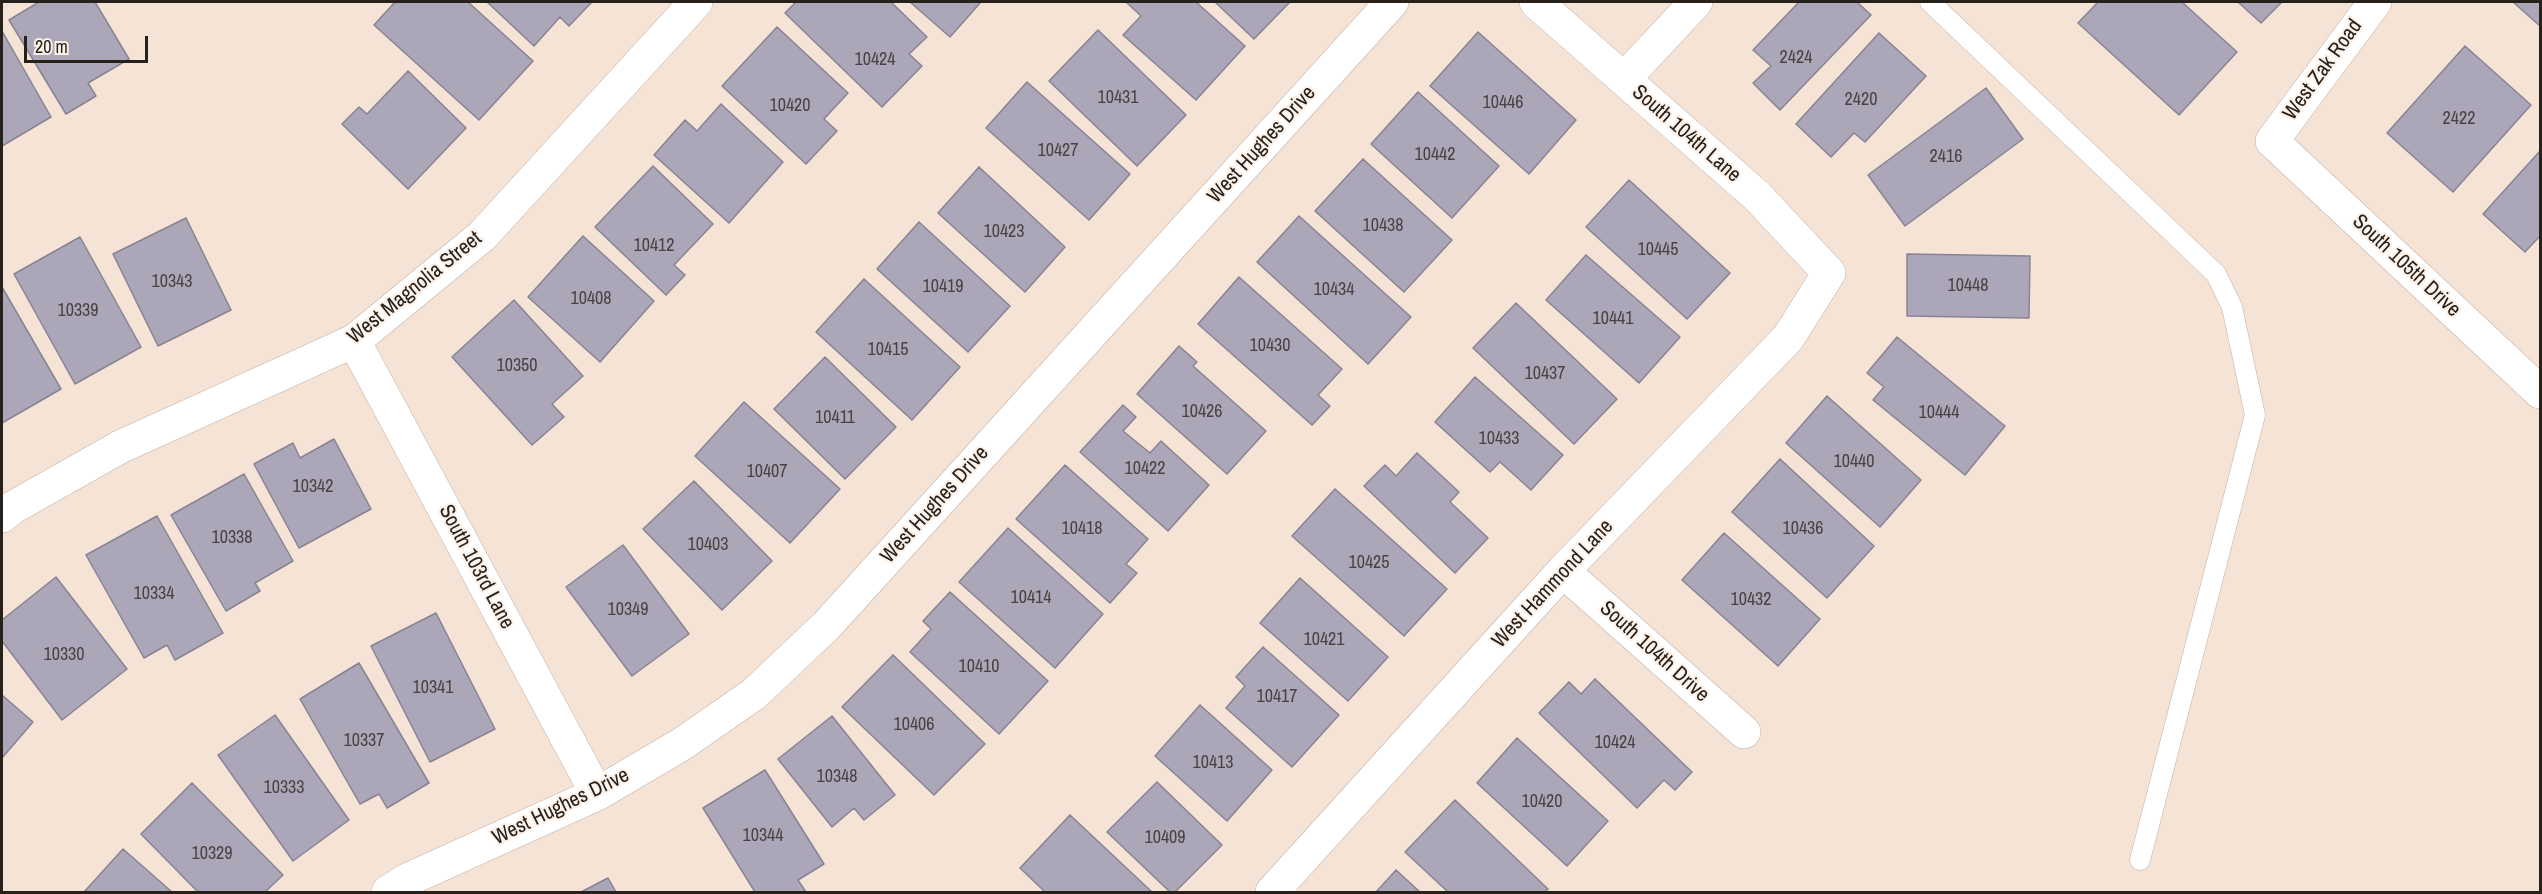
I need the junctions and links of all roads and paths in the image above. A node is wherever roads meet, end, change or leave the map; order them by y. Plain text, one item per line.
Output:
1 (696, 2) edge
2 (1392, 2) edge
3 (1536, 2) edge
4 (1696, 2) edge
5 (1929, 2) edge
6 (2375, 2) edge
7 (1624, 79) junction
8 (2272, 141) joint
9 (1829, 273) joint
10 (354, 341) junction
11 (2541, 392) edge
12 (2, 516) edge
13 (1563, 571) junction
14 (1744, 732) dead end
15 (597, 794) junction
16 (2140, 860) dead end
17 (388, 892) edge
18 (1272, 892) edge

1 - 10 street, West Magnolia Street
2 - 15 street, West Hughes Drive
3 - 7 street, South 104th Lane
4 - 7 street
5 - 16 lane
6 - 8 street, West Zak Road
7 - 9 street, South 104th Lane
8 - 11 street, South 105th Drive
9 - 13 street, West Hammond Lane
10 - 12 street, West Magnolia Street
10 - 15 street, South 103rd Lane
13 - 14 street, South 104th Drive
13 - 18 street, West Hammond Lane
15 - 17 street, West Hughes Drive

